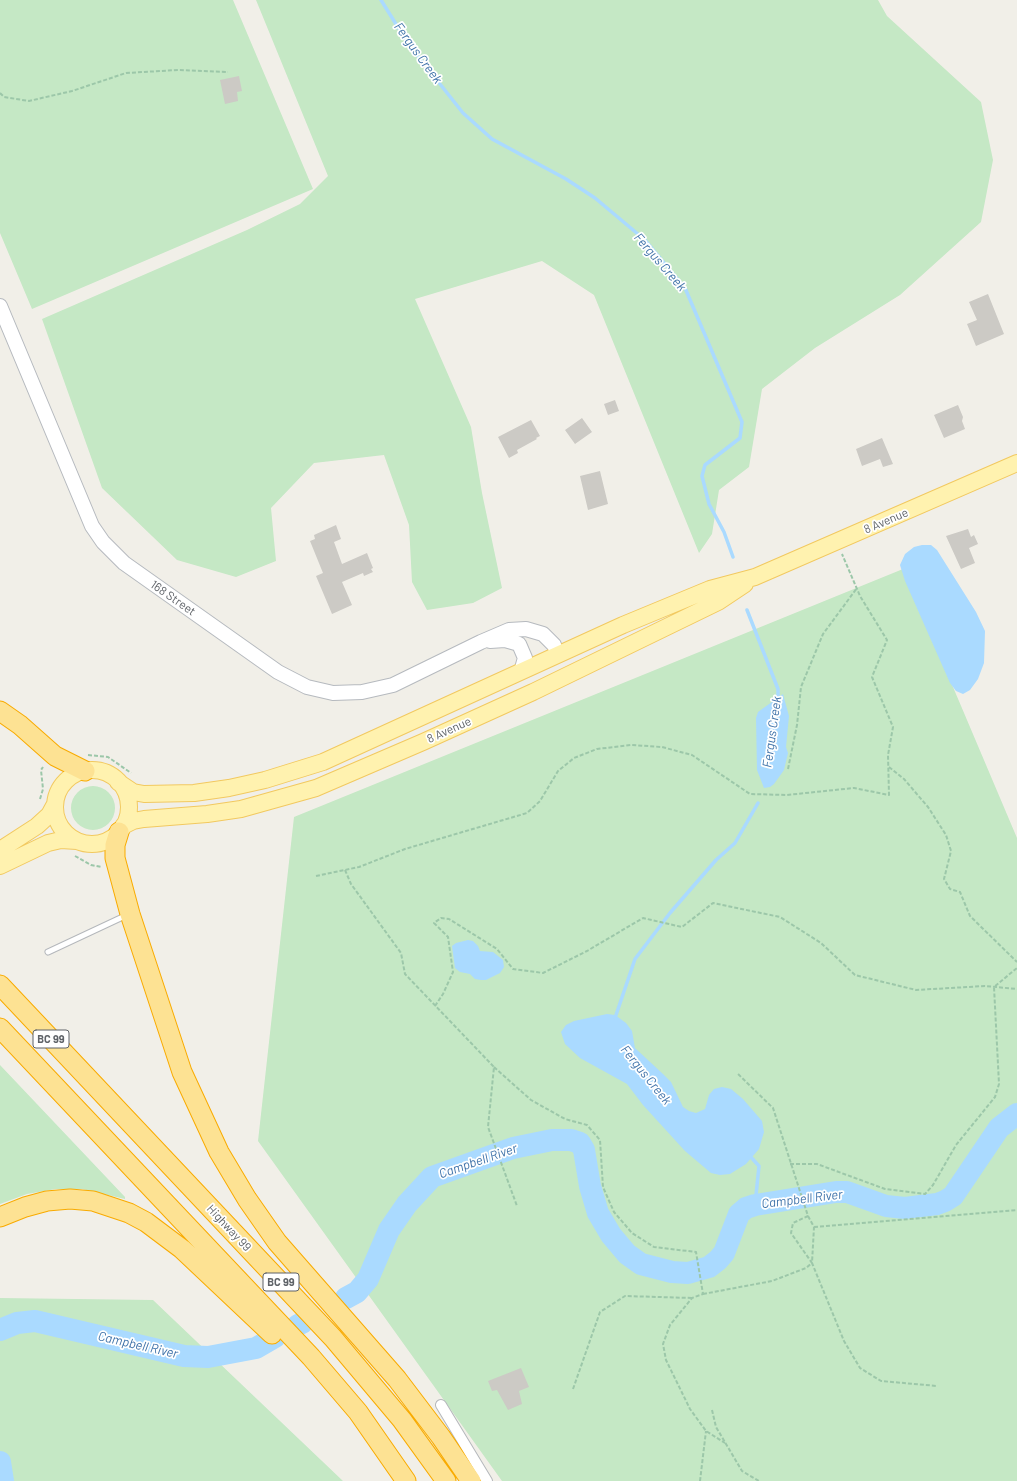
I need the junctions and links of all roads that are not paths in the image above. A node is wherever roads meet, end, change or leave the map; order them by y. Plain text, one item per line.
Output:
1 (0, 306) edge
2 (1017, 463) edge
3 (755, 577) junction
4 (481, 642) junction
5 (558, 655) junction
6 (521, 672) junction
7 (0, 711) edge
8 (86, 763) junction
9 (351, 773) junction
10 (118, 782) junction
11 (47, 803) junction
12 (121, 829) junction
13 (74, 847) junction
14 (0, 850) edge
15 (0, 866) edge
16 (130, 914) junction
17 (48, 952) dead end
18 (0, 985) edge
19 (0, 1028) edge
20 (0, 1217) edge
21 (441, 1405) dead end
22 (374, 1437) junction
23 (406, 1481) edge
24 (446, 1481) edge
25 (471, 1481) edge
26 (487, 1481) edge

1 - 4 main road, 168 Street
2 - 3 main road, 8 Avenue
3 - 5 main road, 8 Avenue
3 - 9 main road, 8 Avenue
4 - 5 main road, 168 Street
4 - 6 main road, 168 Street
5 - 6 main road, 8 Avenue
5 - 9 main road
6 - 10 main road, 8 Avenue
7 - 8 highway
8 - 10 main road
8 - 11 main road
9 - 12 main road, 8 Avenue
10 - 12 main road
11 - 13 main road
11 - 14 main road
12 - 13 main road
12 - 16 highway
13 - 15 main road
16 - 17 lane
16 - 25 highway
18 - 24 highway, Highway 99 / BC 99
19 - 22 highway, BC 99
20 - 22 highway
21 - 26 street
22 - 23 highway, BC 99

